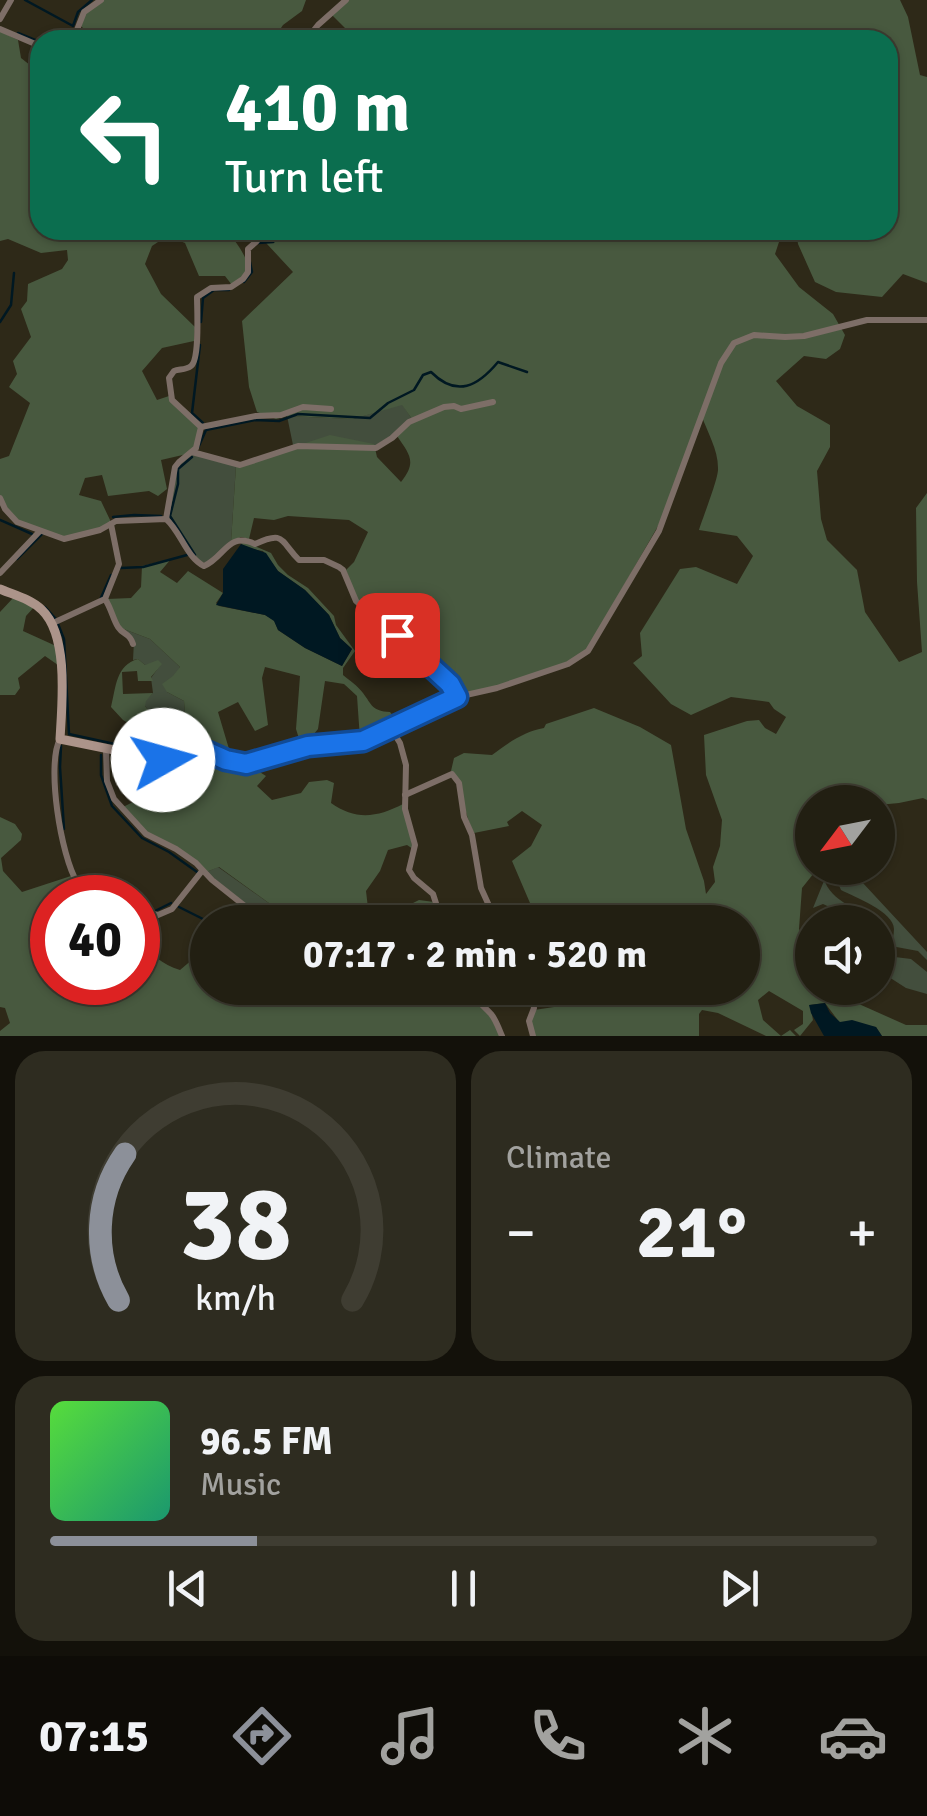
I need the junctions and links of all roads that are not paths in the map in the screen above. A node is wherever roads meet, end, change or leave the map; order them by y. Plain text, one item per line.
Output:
1 (11, 0) edge
2 (101, 0) edge
3 (346, 0) edge
4 (0, 19) edge
5 (0, 29) edge
6 (77, 30) edge
7 (314, 30) edge
8 (30, 42) edge
9 (258, 241) dead end
10 (927, 320) edge
11 (493, 402) dead end
12 (331, 409) dead end
13 (201, 427) junction
14 (192, 452) junction
15 (0, 498) edge
16 (166, 518) junction
17 (111, 524) junction
18 (42, 532) junction
19 (0, 574) edge
20 (0, 589) edge
21 (104, 599) junction
22 (52, 623) junction
23 (133, 644) dead end
24 (457, 697) junction
25 (390, 727) junction
26 (60, 739) junction
27 (106, 750) junction
28 (406, 794) junction
29 (202, 871) junction
30 (74, 875) edge
31 (245, 905) edge
32 (436, 905) edge
33 (490, 905) edge
34 (160, 914) edge
35 (481, 1005) edge
36 (533, 1005) edge
37 (502, 1036) edge
38 (533, 1036) edge

1 - 4 street
2 - 6 street
3 - 7 street
5 - 8 street
9 - 13 street
10 - 24 street
11 - 14 street
12 - 13 street
13 - 14 street
14 - 16 street
15 - 18 street
16 - 17 street
16 - 24 street
17 - 18 street
17 - 21 street
18 - 19 street
20 - 22 street
21 - 22 street
21 - 23 street
22 - 26 street
24 - 25 street
25 - 27 street
25 - 28 street
26 - 27 street
26 - 30 street
27 - 29 street
28 - 32 street
28 - 33 street
29 - 31 street
29 - 34 street
35 - 37 street
36 - 38 street

